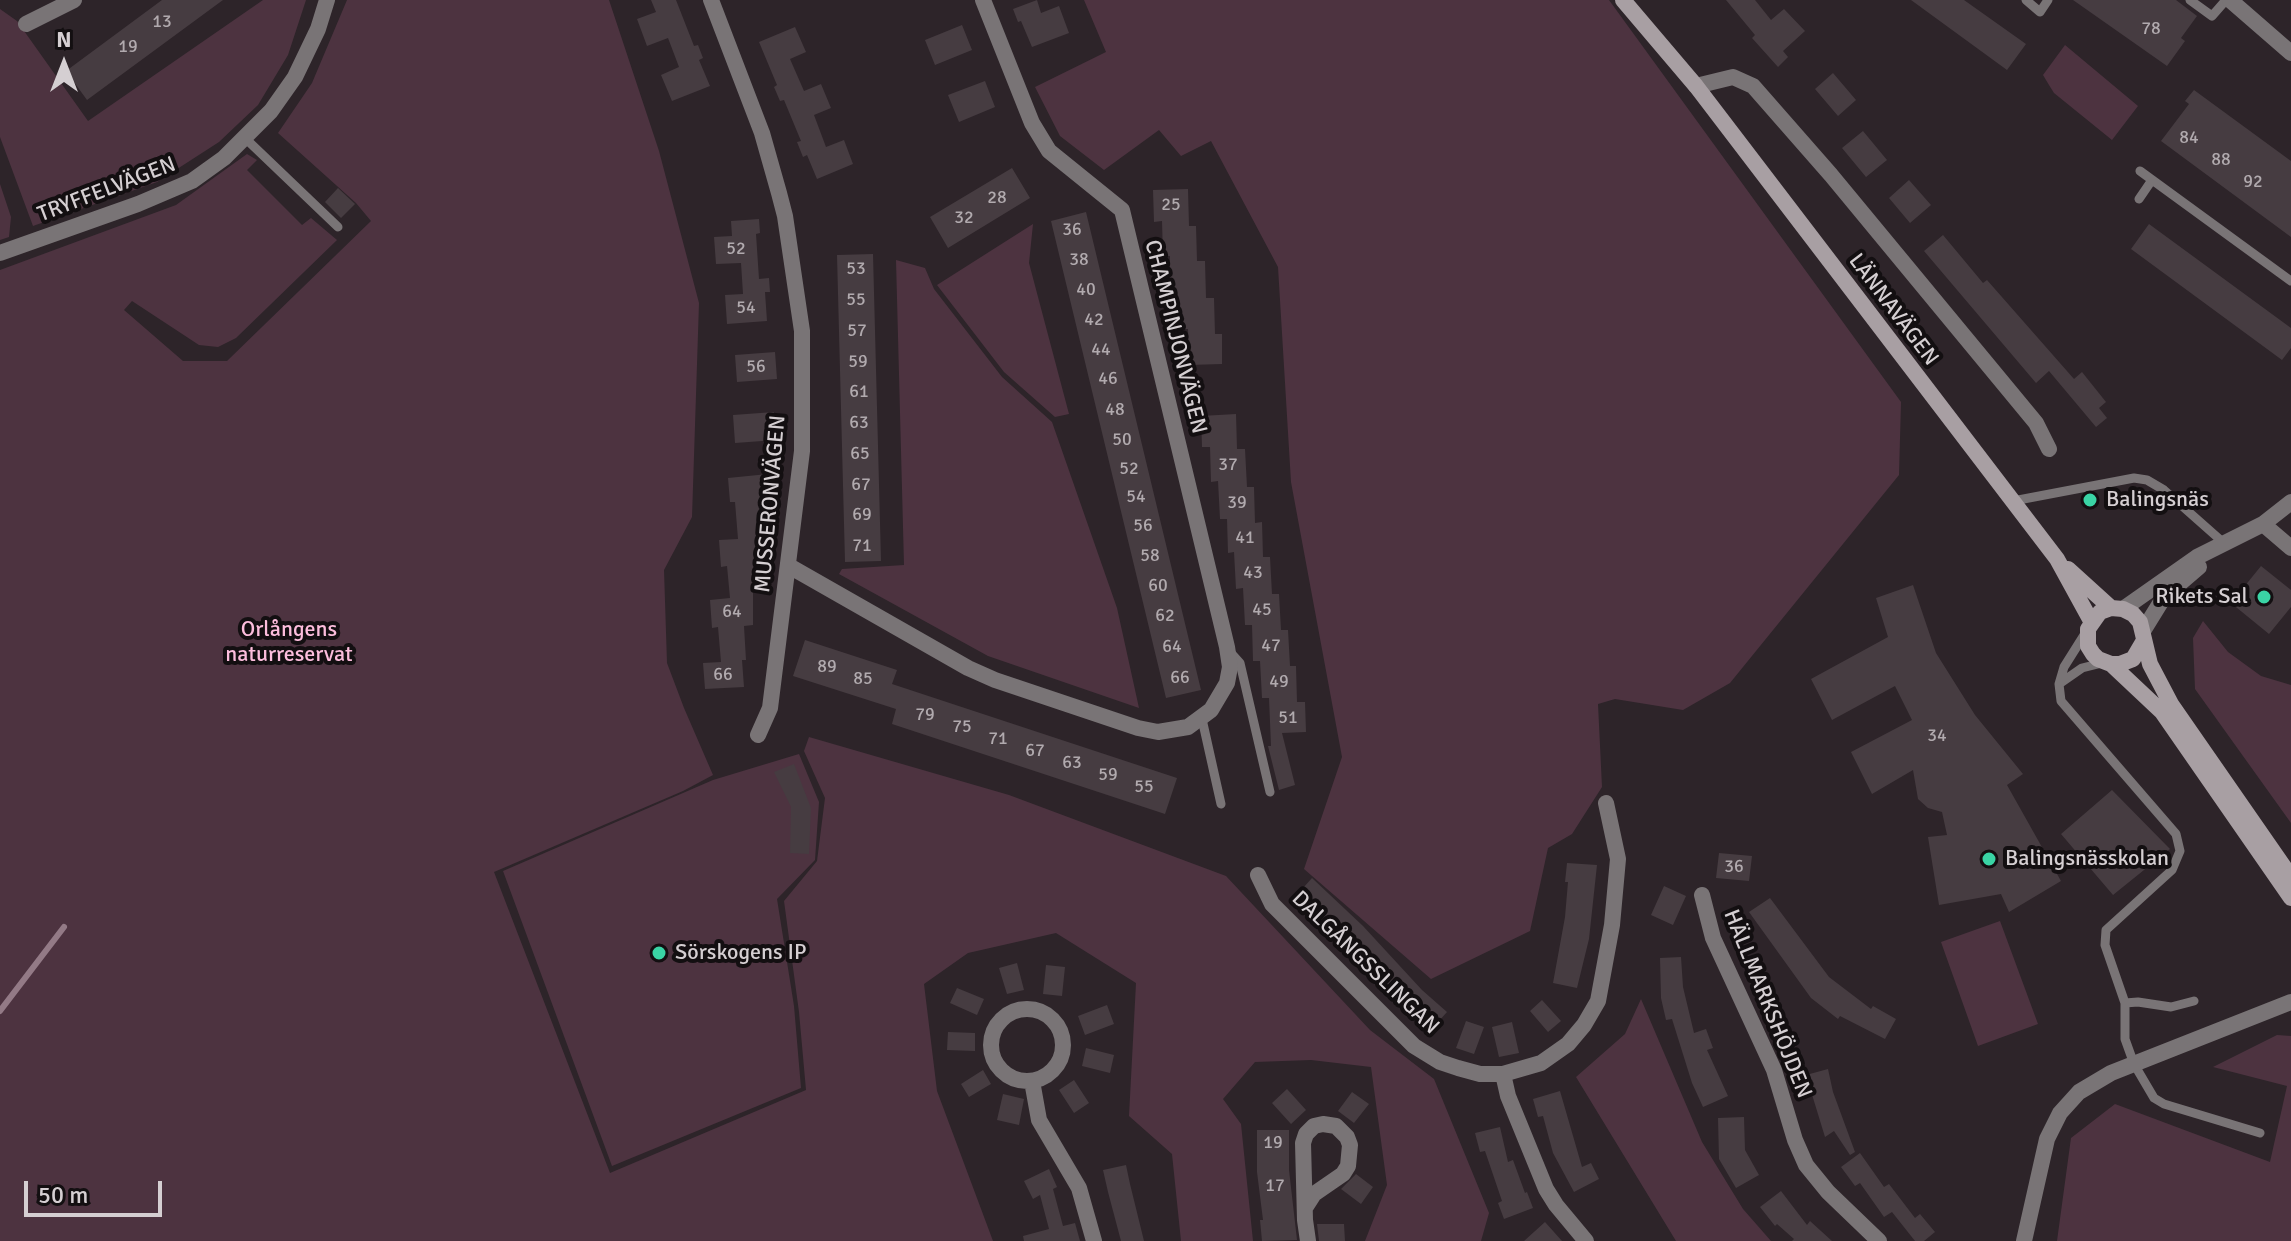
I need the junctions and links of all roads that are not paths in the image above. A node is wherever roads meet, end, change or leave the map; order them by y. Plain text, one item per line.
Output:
1 (74, 0) edge
2 (327, 0) edge
3 (711, 0) edge
4 (983, 0) edge
5 (1623, 0) edge
6 (2026, 0) edge
7 (2048, 0) edge
8 (2190, 0) edge
9 (2228, 0) edge
10 (26, 24) dead end
11 (2291, 53) edge
12 (1696, 86) junction
13 (246, 139) junction
14 (2140, 171) dead end
15 (2152, 180) junction
16 (2139, 199) dead end
17 (338, 227) dead end
18 (0, 253) edge
19 (2291, 281) edge
20 (2049, 449) dead end
21 (2013, 501) junction
22 (2291, 502) edge
23 (2263, 524) junction
24 (2225, 544) junction
25 (2291, 548) edge
26 (2057, 559) junction
27 (789, 566) junction
28 (2117, 609) junction
29 (2090, 625) junction
30 (2143, 637) junction
31 (1227, 647) junction
32 (2108, 664) junction
33 (2059, 684) junction
34 (1202, 719) junction
35 (758, 735) dead end
36 (1270, 792) dead end
37 (1606, 803) dead end
38 (1221, 804) dead end
39 (1258, 875) dead end
40 (2291, 877) edge
41 (1702, 895) dead end
42 (2291, 898) edge
43 (2288, 1000) edge
44 (2194, 1001) dead end
45 (2125, 1003) junction
46 (2134, 1064) junction
47 (1503, 1074) junction
48 (1032, 1081) junction
49 (2260, 1133) dead end
50 (1305, 1208) junction
51 (1094, 1241) edge
52 (1308, 1241) edge
53 (1586, 1241) edge
54 (1879, 1241) edge
55 (2024, 1241) edge

1 - 10 street
2 - 13 street, TRYFFELVÄGEN
3 - 27 street, MUSSERONVÄGEN
4 - 31 street, CHAMPINJONVÄGEN
5 - 12 main road, LÄNNAVÄGEN
6 - 7 lane
8 - 9 lane
9 - 11 street
12 - 20 street, LÄNNAVÄGEN
12 - 21 main road, LÄNNAVÄGEN
13 - 17 lane
13 - 18 street, TRYFFELVÄGEN
14 - 15 lane
15 - 16 lane
15 - 19 lane
21 - 24 lane
21 - 26 main road, LÄNNAVÄGEN
22 - 23 street
23 - 24 street
23 - 25 street
24 - 28 street
24 - 30 street
26 - 28 main road, LÄNNAVÄGEN
26 - 29 main road, LÄNNAVÄGEN
27 - 34 street
27 - 35 street, MUSSERONVÄGEN
28 - 29 main road
28 - 30 main road, LÄNNAVÄGEN
29 - 32 main road, LÄNNAVÄGEN
29 - 33 lane
30 - 32 main road
30 - 40 main road, LÄNNAVÄGEN
31 - 34 street, CHAMPINJONVÄGEN
31 - 36 lane
32 - 33 lane
32 - 42 main road, LÄNNAVÄGEN
33 - 45 lane
34 - 38 lane
37 - 47 street, DALGÅNGSSLINGAN
39 - 47 street, DALGÅNGSSLINGAN
41 - 54 street, HÄLLMARKSHÖJDEN
43 - 46 street
44 - 45 lane
45 - 46 lane
46 - 49 lane
46 - 55 street
47 - 53 street
48 - 48 street
48 - 51 street
50 - 50 street
50 - 52 street

